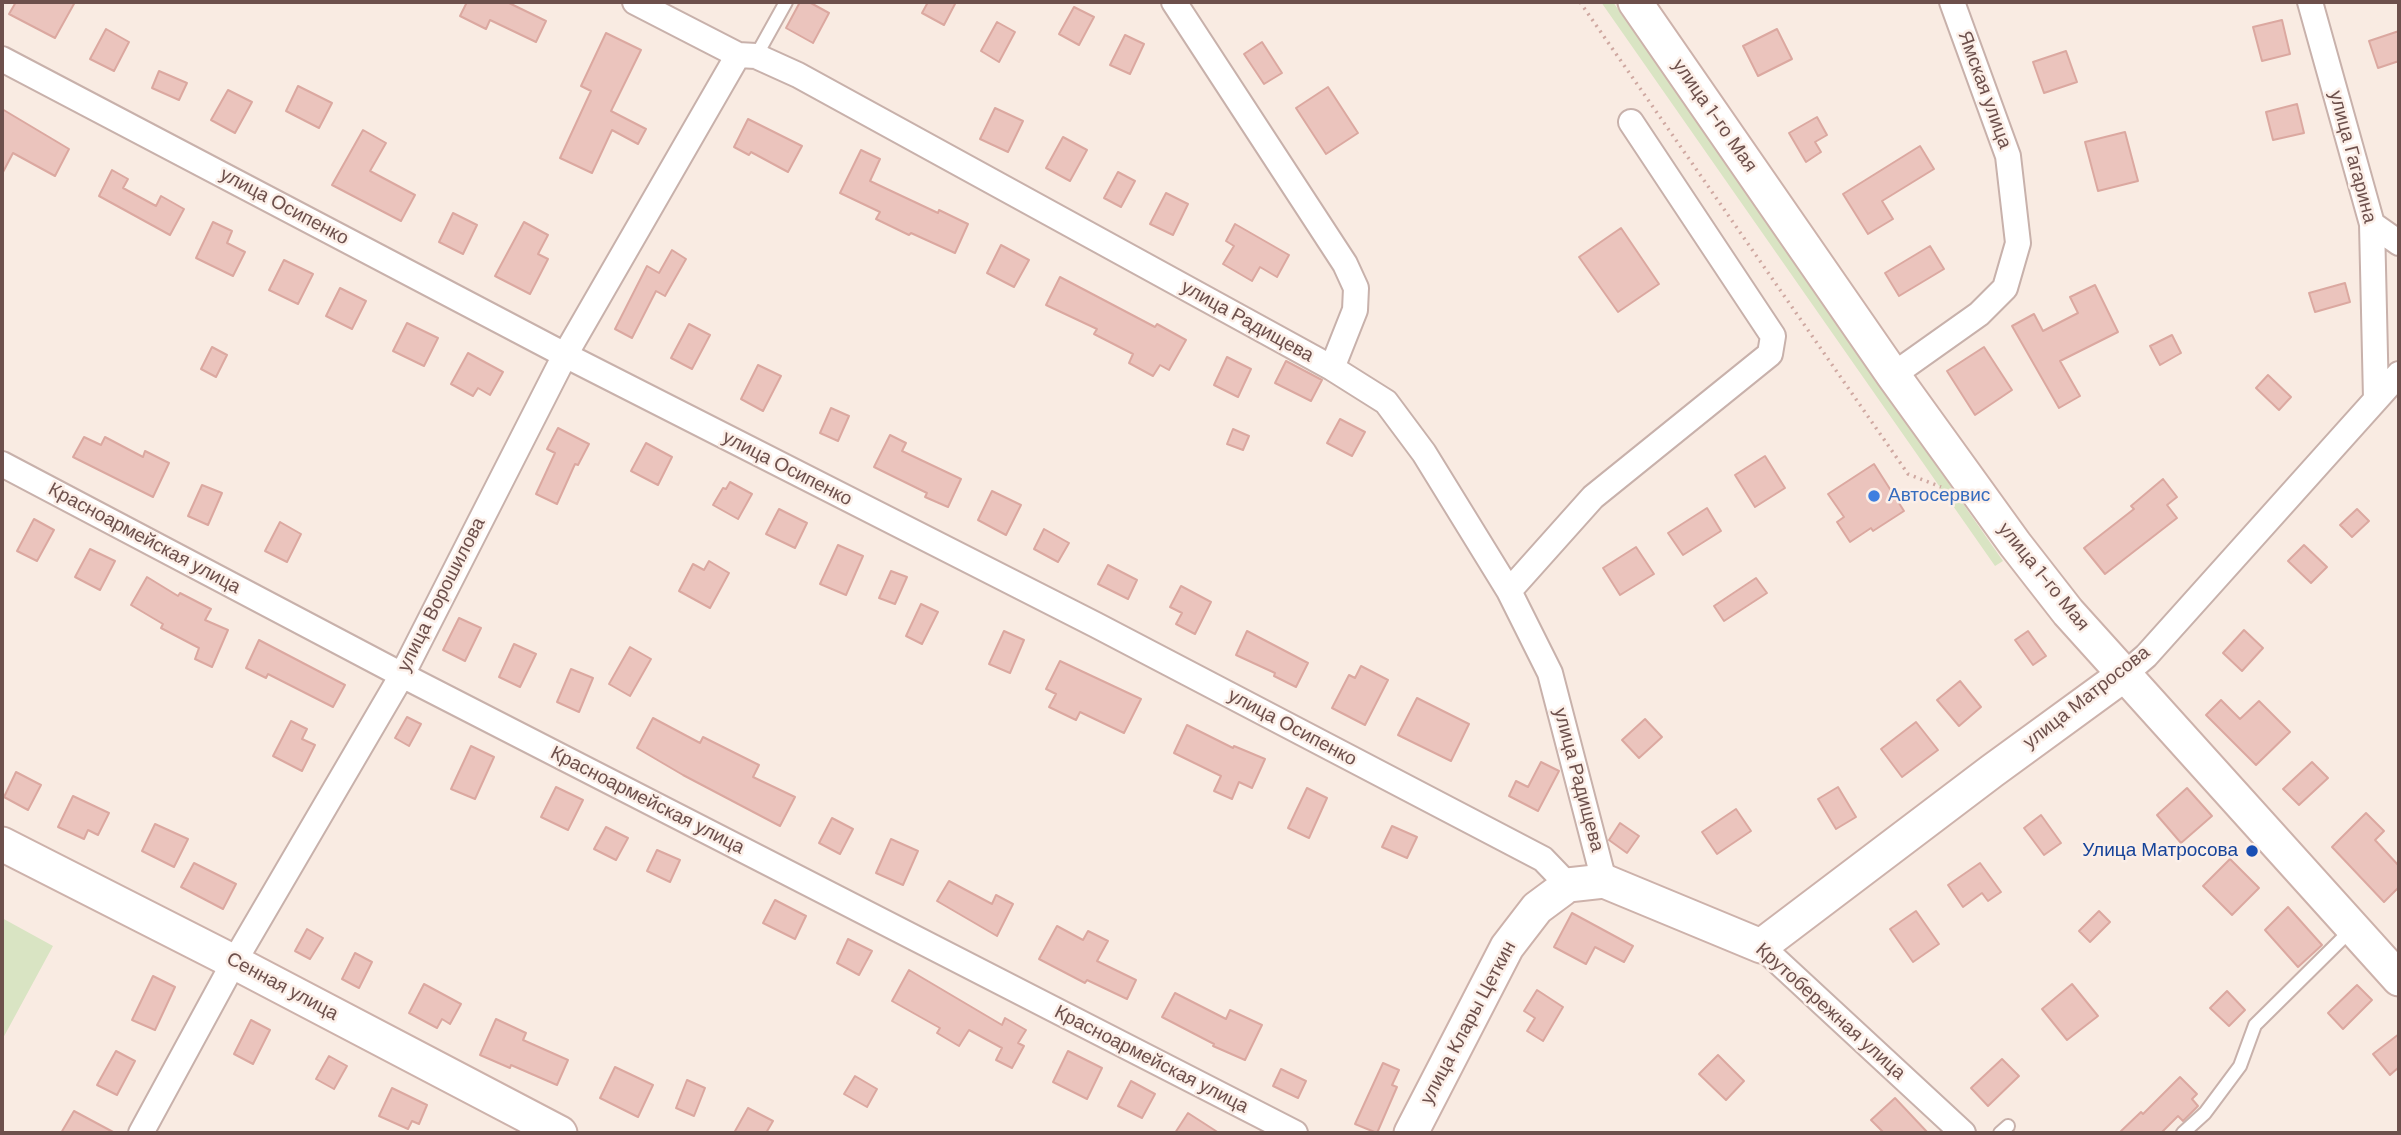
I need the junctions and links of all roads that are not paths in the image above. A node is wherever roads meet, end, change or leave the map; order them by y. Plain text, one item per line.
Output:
1 (635, 2) edge
2 (786, 2) edge
3 (1174, 2) edge
4 (1635, 2) edge
5 (1952, 2) edge
6 (2310, 2) edge
7 (747, 56) junction
8 (2, 59) edge
9 (1631, 122) dead end
10 (2372, 224) junction
11 (2399, 243) edge
12 (565, 355) junction
13 (1332, 368) junction
14 (2399, 374) edge
15 (1893, 375) junction
16 (2376, 399) junction
17 (2, 464) edge
18 (1509, 591) junction
19 (2125, 674) junction
20 (401, 675) junction
21 (2, 844) edge
22 (1604, 881) junction
23 (1567, 885) junction
24 (2353, 928) junction
25 (1761, 946) junction
26 (234, 962) junction
27 (2399, 979) edge
28 (1960, 1132) edge
29 (141, 1133) edge
30 (560, 1133) edge
31 (1294, 1133) edge
32 (1410, 1133) edge
33 (2183, 1133) edge

1 - 7 street, улица Радищева
2 - 7 lane
3 - 13 street
4 - 15 street, улица 1-го Мая
5 - 15 street, Ямская улица
6 - 10 street, улица Гагарина
7 - 12 street, улица Ворошилова
7 - 13 street, улица Радищева
8 - 12 street, улица Осипенко
9 - 18 street
10 - 11 street
10 - 16 street, улица Гагарина
12 - 20 street, улица Ворошилова
12 - 23 street, улица Осипенко
13 - 18 street, улица Радищева
14 - 16 street, улица Матросова
15 - 19 street, улица 1-го Мая
16 - 19 street, улица Матросова
17 - 20 street, Красноармейская улица
18 - 22 street, улица Радищева
19 - 24 street, улица 1-го Мая
19 - 25 street, улица Матросова
20 - 26 street, улица Ворошилова
20 - 31 street, Красноармейская улица
21 - 26 street, Сенная улица
22 - 23 street
22 - 25 street, Крутобережная улица
23 - 32 street, улица Клары Цеткин
24 - 27 street, улица 1-го Мая
24 - 33 lane
25 - 28 street, Крутобережная улица
26 - 29 street, улица Ворошилова
26 - 30 street, Сенная улица

